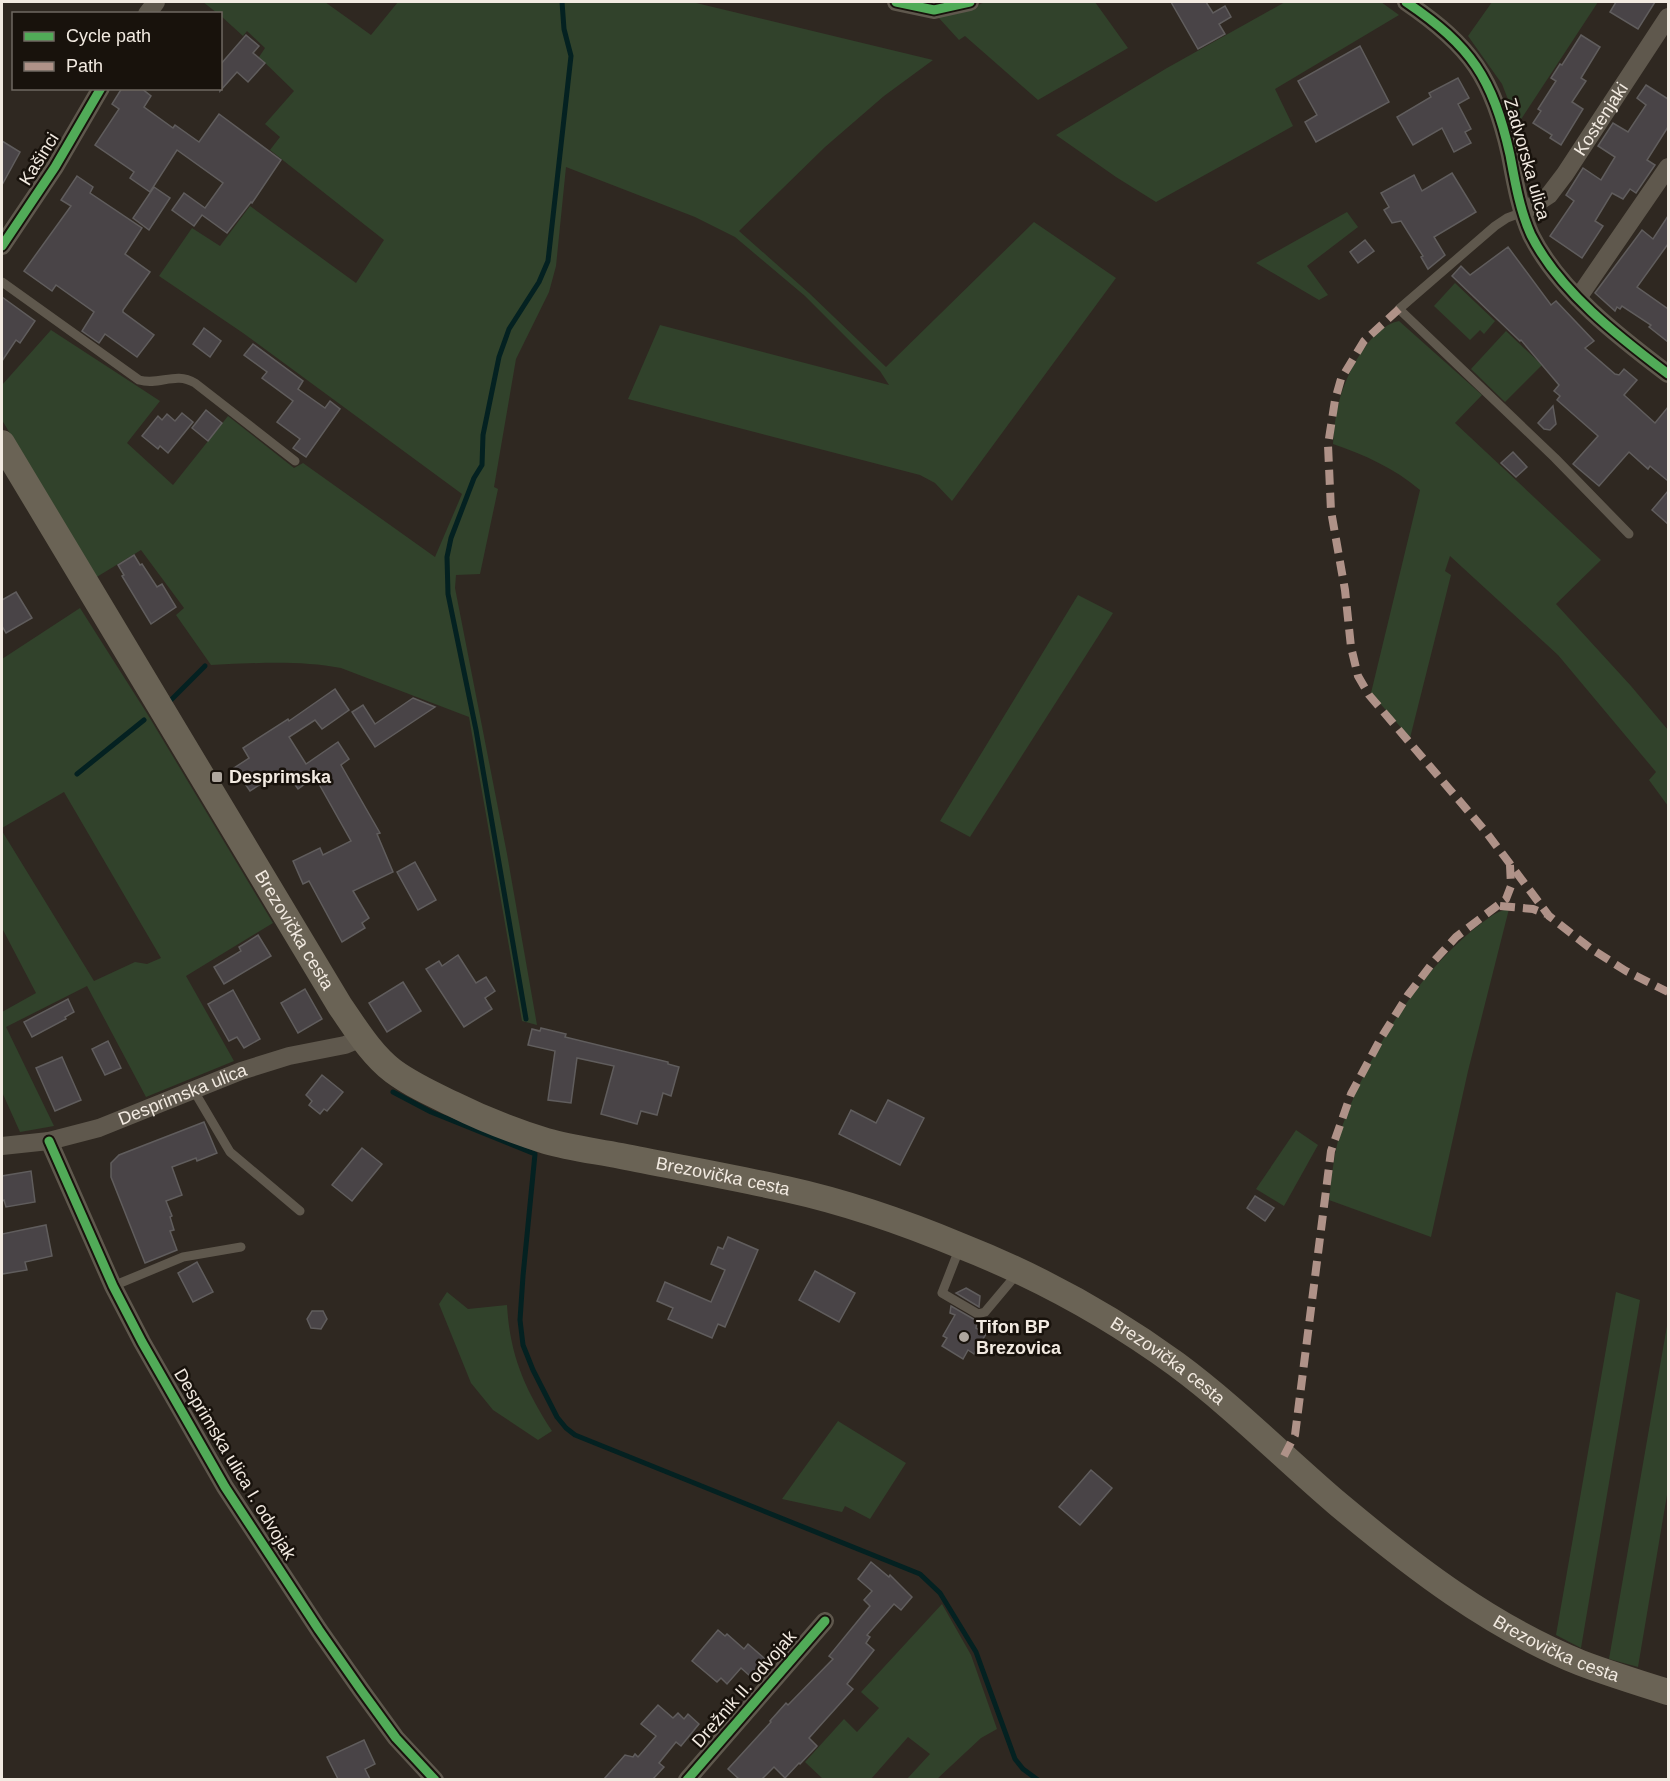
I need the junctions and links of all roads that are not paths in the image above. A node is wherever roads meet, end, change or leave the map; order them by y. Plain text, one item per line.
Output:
1 (896, 2) edge
2 (970, 2) edge
3 (1406, 2) edge
4 (1668, 17) edge
5 (100, 90) edge
6 (1668, 167) edge
7 (1523, 212) junction
8 (2, 246) edge
9 (2, 282) edge
10 (1578, 298) junction
11 (1668, 374) edge
12 (2, 443) edge
13 (295, 460) dead end
14 (1629, 534) dead end
15 (362, 1038) junction
16 (194, 1091) junction
17 (49, 1141) junction
18 (2, 1146) edge
19 (300, 1211) dead end
20 (960, 1245) junction
21 (241, 1246) dead end
22 (1019, 1271) junction
23 (113, 1286) junction
24 (825, 1621) dead end
25 (1668, 1692) edge
26 (435, 1779) edge
27 (687, 1779) edge

1 - 2 street
3 - 7 street, Zadvorska ulica
4 - 7 street, Kostenjaki
5 - 8 street, Kašinci
6 - 10 street
7 - 10 street, Zadvorska ulica
7 - 14 lane
9 - 13 lane
10 - 11 street, Zadvorska ulica
12 - 15 main road, Brezovička cesta
15 - 16 street, Desprimska ulica
15 - 20 main road, Brezovička cesta
16 - 17 street, Desprimska ulica
16 - 19 lane
17 - 18 street, Desprimska ulica
17 - 23 street, Desprimska ulica I. odvojak
20 - 22 main road, Brezovička cesta
20 - 22 lane
21 - 23 lane
22 - 25 main road, Brezovička cesta
23 - 26 street, Desprimska ulica I. odvojak
24 - 27 street, Drežnik II. odvojak

